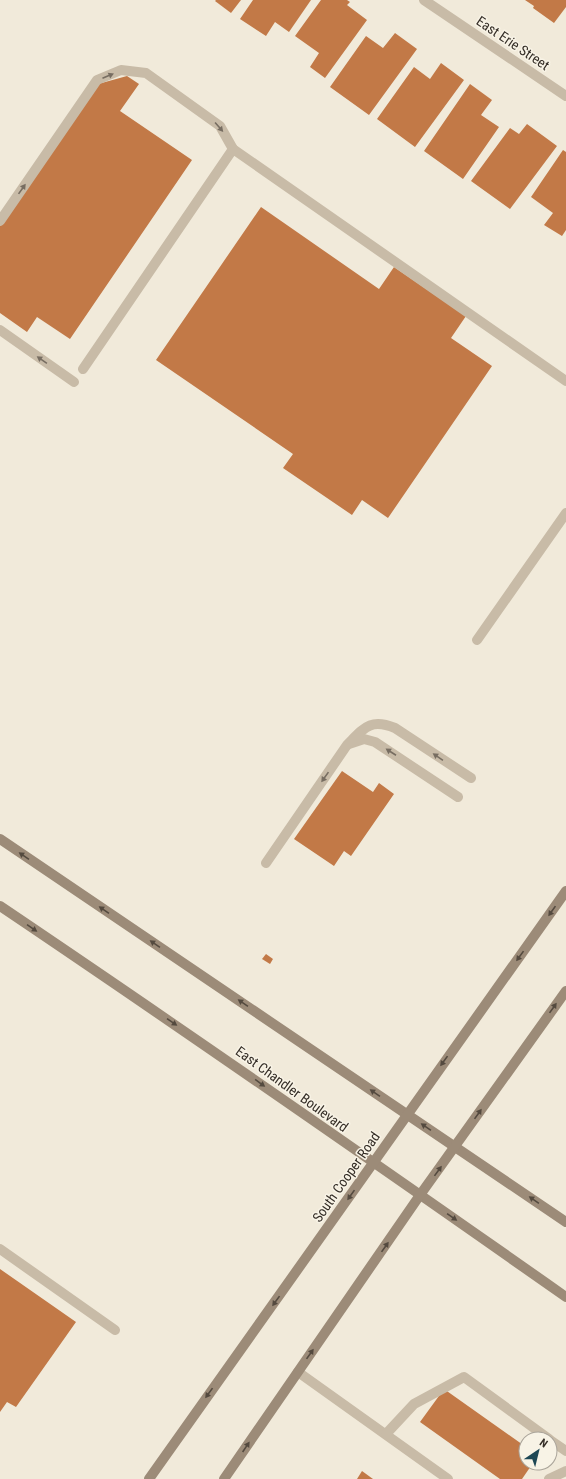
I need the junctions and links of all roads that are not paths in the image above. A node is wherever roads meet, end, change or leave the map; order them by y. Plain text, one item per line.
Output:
1 (424, 0) edge
2 (566, 96) edge
3 (233, 149) junction
4 (0, 221) edge
5 (0, 330) edge
6 (83, 369) dead end
7 (566, 381) edge
8 (74, 382) dead end
9 (566, 513) edge
10 (477, 640) dead end
11 (347, 745) junction
12 (471, 778) dead end
13 (458, 797) dead end
14 (0, 839) edge
15 (266, 863) dead end
16 (566, 891) edge
17 (0, 906) edge
18 (566, 991) edge
19 (408, 1114) junction
20 (456, 1146) junction
21 (374, 1163) junction
22 (420, 1195) junction
23 (566, 1222) edge
24 (0, 1249) edge
25 (566, 1297) edge
26 (115, 1330) dead end
27 (298, 1372) junction
28 (539, 1431) edge
29 (386, 1434) junction
30 (566, 1471) edge
31 (148, 1479) edge
32 (224, 1479) edge
33 (448, 1479) edge
34 (549, 1479) edge

1 - 2 street, East Erie Street
4 -> 3 street
3 - 6 street
3 - 7 street
8 -> 5 street
9 - 10 street
12 -> 11 street
13 -> 11 street
11 -> 15 street
19 -> 14 main road
16 -> 19 main road, South Cooper Road
17 -> 21 main road, East Chandler Boulevard
20 -> 18 main road
20 -> 19 main road
19 - 21 main road, South Cooper Road
22 -> 20 main road
23 -> 20 main road
21 - 22 main road, East Chandler Boulevard
21 -> 31 main road, South Cooper Road
22 -> 25 main road, East Chandler Boulevard
27 -> 22 main road
24 - 26 street
27 - 29 street
32 -> 27 main road
28 - 29 street
29 - 33 street
30 - 34 street

